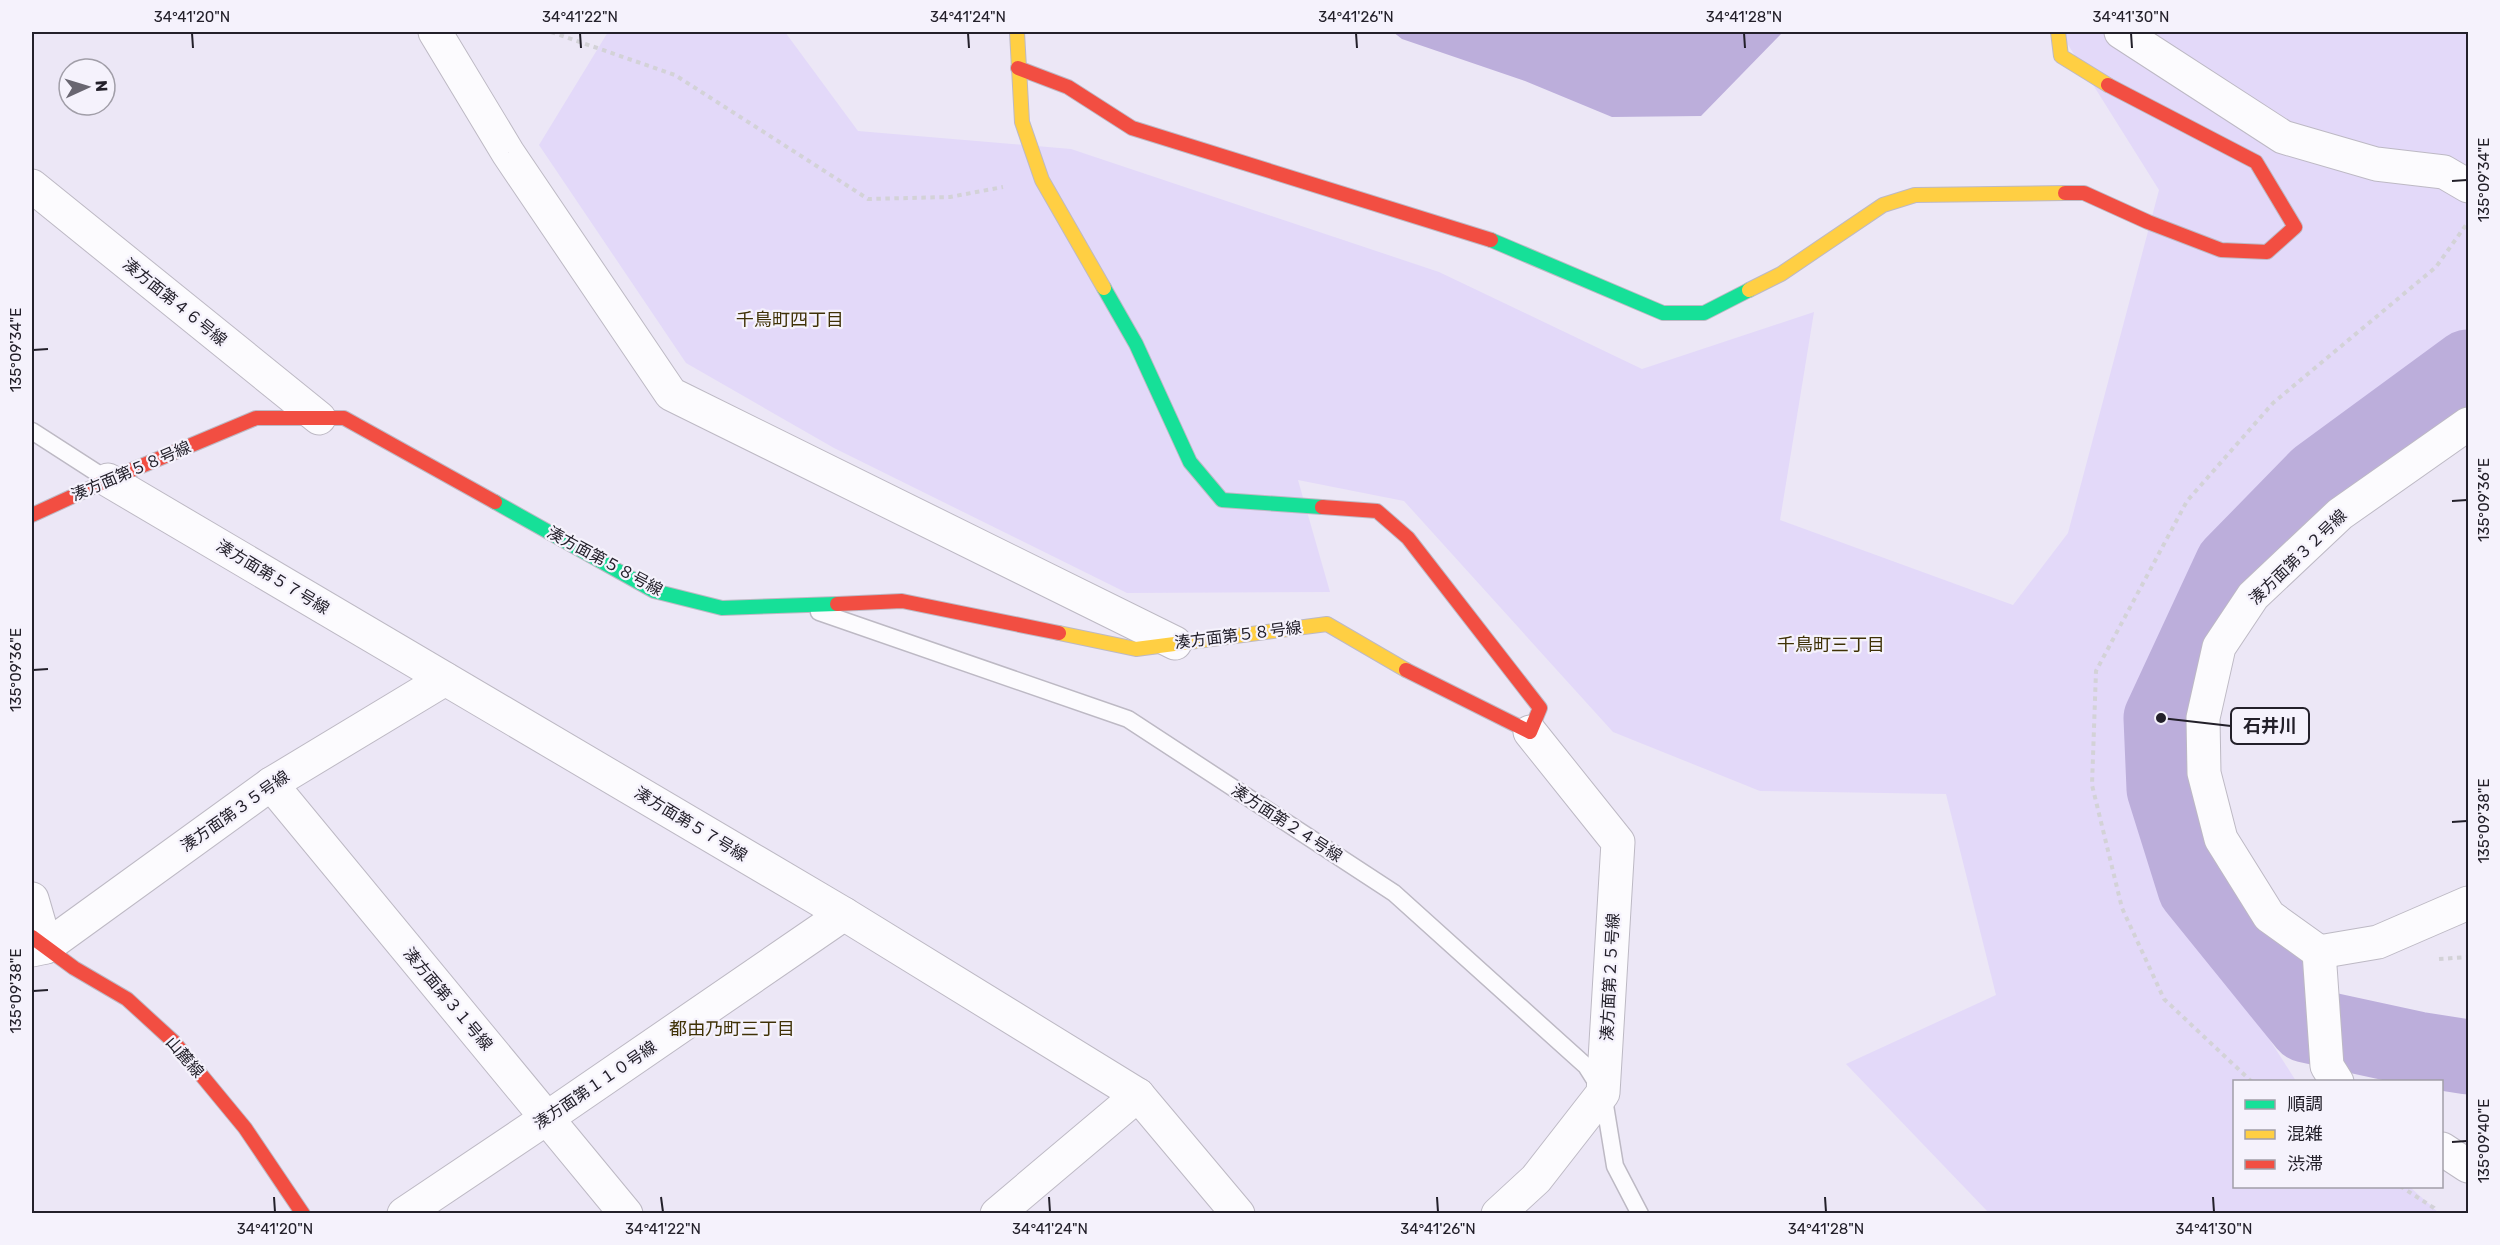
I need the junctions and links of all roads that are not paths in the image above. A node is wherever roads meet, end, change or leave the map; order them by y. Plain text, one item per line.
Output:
1 (435, 32) edge
2 (1017, 32) edge
3 (2058, 32) edge
4 (2121, 32) edge
5 (1018, 68) junction
6 (32, 186) edge
7 (2468, 186) edge
8 (319, 418) junction
9 (2469, 424) edge
10 (32, 431) edge
11 (108, 480) junction
12 (32, 515) edge
13 (792, 603) junction
14 (1175, 643) junction
15 (445, 679) junction
16 (1530, 732) junction
17 (271, 784) junction
18 (32, 899) edge
19 (2469, 903) edge
20 (844, 914) junction
21 (36, 945) edge
22 (2320, 958) junction
23 (2332, 1074) edge
24 (1603, 1094) junction
25 (1138, 1095) junction
26 (547, 1118) junction
27 (2443, 1150) edge
28 (2469, 1166) edge
29 (303, 1214) edge
30 (404, 1214) edge
31 (626, 1214) edge
32 (997, 1214) edge
33 (1238, 1214) edge
34 (1498, 1214) edge
35 (1640, 1214) edge

1 - 14 street
2 - 5 street
3 - 5 street
4 - 7 street
5 - 16 street
6 - 8 street, 湊方面第４６号線
8 - 11 street, 湊方面第５８号線
8 - 13 street, 湊方面第５８号線
9 - 22 street, 湊方面第３２号線
10 - 11 lane
11 - 12 street, 湊方面第５８号線
11 - 15 street, 湊方面第５７号線
13 - 14 street, 湊方面第５８号線
13 - 24 lane, 湊方面第２４号線
14 - 16 street, 湊方面第５８号線
15 - 17 street, 湊方面第３５号線
15 - 20 street, 湊方面第５７号線
16 - 24 street, 湊方面第２５号線
17 - 21 street, 湊方面第３５号線
17 - 26 street, 湊方面第３１号線
18 - 21 street
19 - 22 street
20 - 25 street, 湊方面第５７号線
20 - 26 street, 湊方面第１１０号線
21 - 29 street, 山麓線
22 - 23 street
24 - 34 street
24 - 35 lane, 湊方面第２４号線
25 - 32 street
25 - 33 street, 湊方面第５７号線
26 - 30 street, 湊方面第１１０号線
26 - 31 street, 湊方面第３１号線
27 - 28 street

